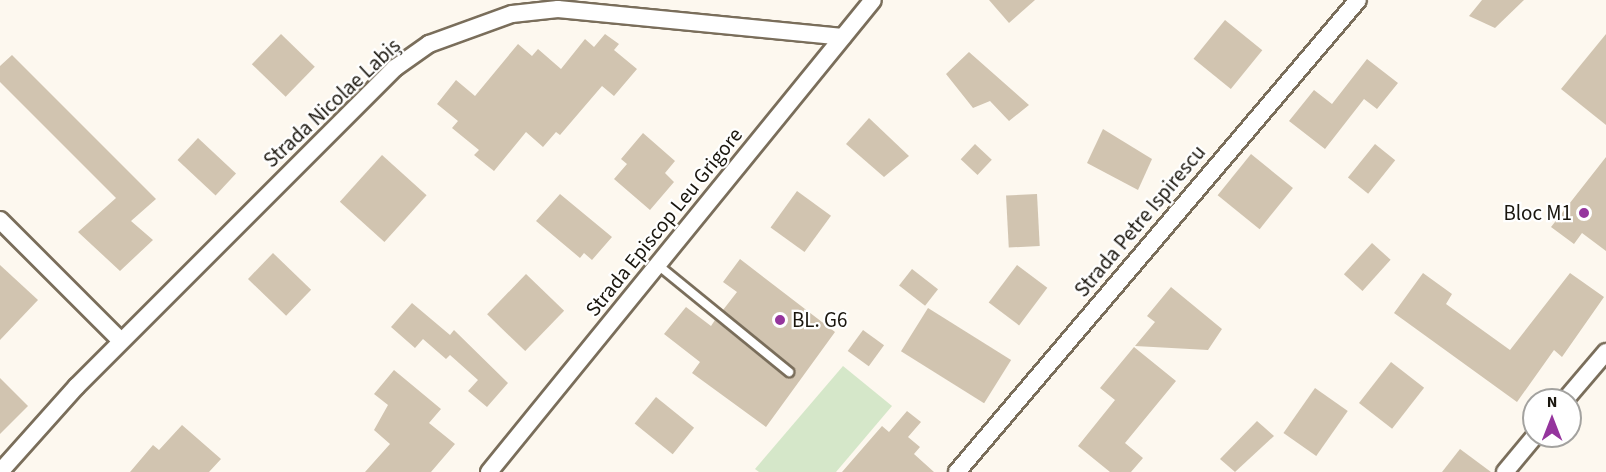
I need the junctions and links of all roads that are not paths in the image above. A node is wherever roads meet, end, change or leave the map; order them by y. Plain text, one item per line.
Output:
1 (873, 0) edge
2 (1358, 0) edge
3 (555, 5) edge
4 (843, 37) junction
5 (0, 220) edge
6 (659, 266) junction
7 (122, 341) junction
8 (1606, 352) edge
9 (789, 372) dead end
10 (1575, 388) edge
11 (1525, 448) edge
12 (0, 472) edge
13 (489, 472) edge
14 (957, 472) edge
15 (1505, 472) edge

1 - 4 street, Strada Episcop Leu Grigore
2 - 14 street, Strada Petre Ispirescu
3 - 4 street, Strada Nicolae Labiș
3 - 7 street, Strada Nicolae Labiș
4 - 6 street, Strada Episcop Leu Grigore
5 - 7 street
6 - 9 lane
6 - 13 street, Strada Episcop Leu Grigore
7 - 12 street, Strada Nicolae Labiș
8 - 10 street
11 - 15 street

